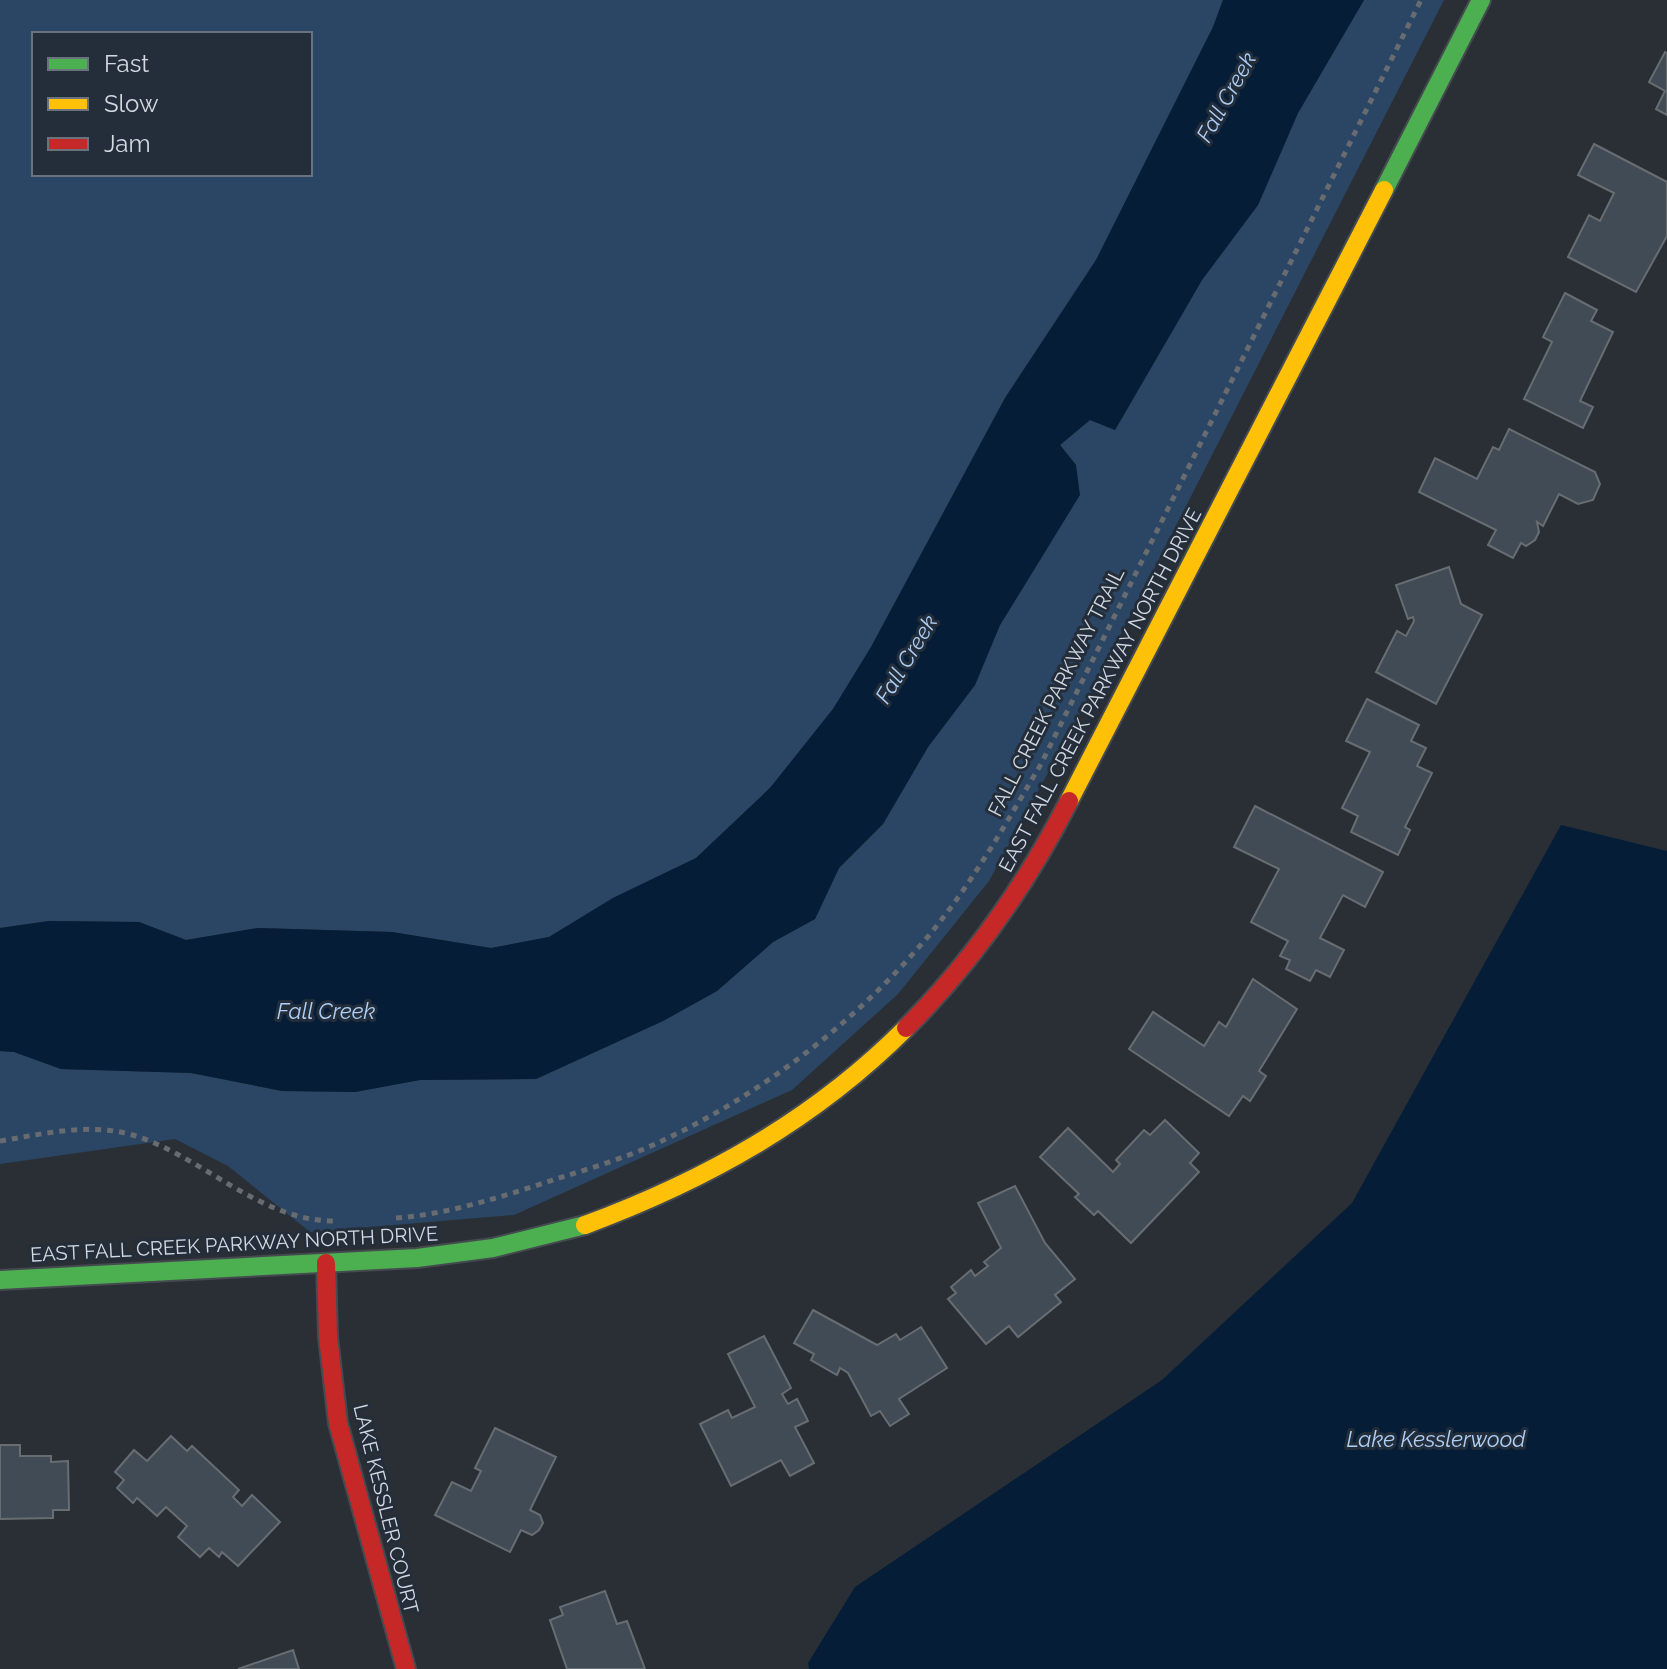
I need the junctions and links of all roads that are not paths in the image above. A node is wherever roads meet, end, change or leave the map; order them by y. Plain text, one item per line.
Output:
1 (1481, 0) edge
2 (326, 1263) junction
3 (0, 1280) edge
4 (406, 1669) edge

1 - 2 street, EAST FALL CREEK PARKWAY NORTH DRIVE
2 - 3 street, EAST FALL CREEK PARKWAY NORTH DRIVE
2 - 4 street, LAKE KESSLER COURT

